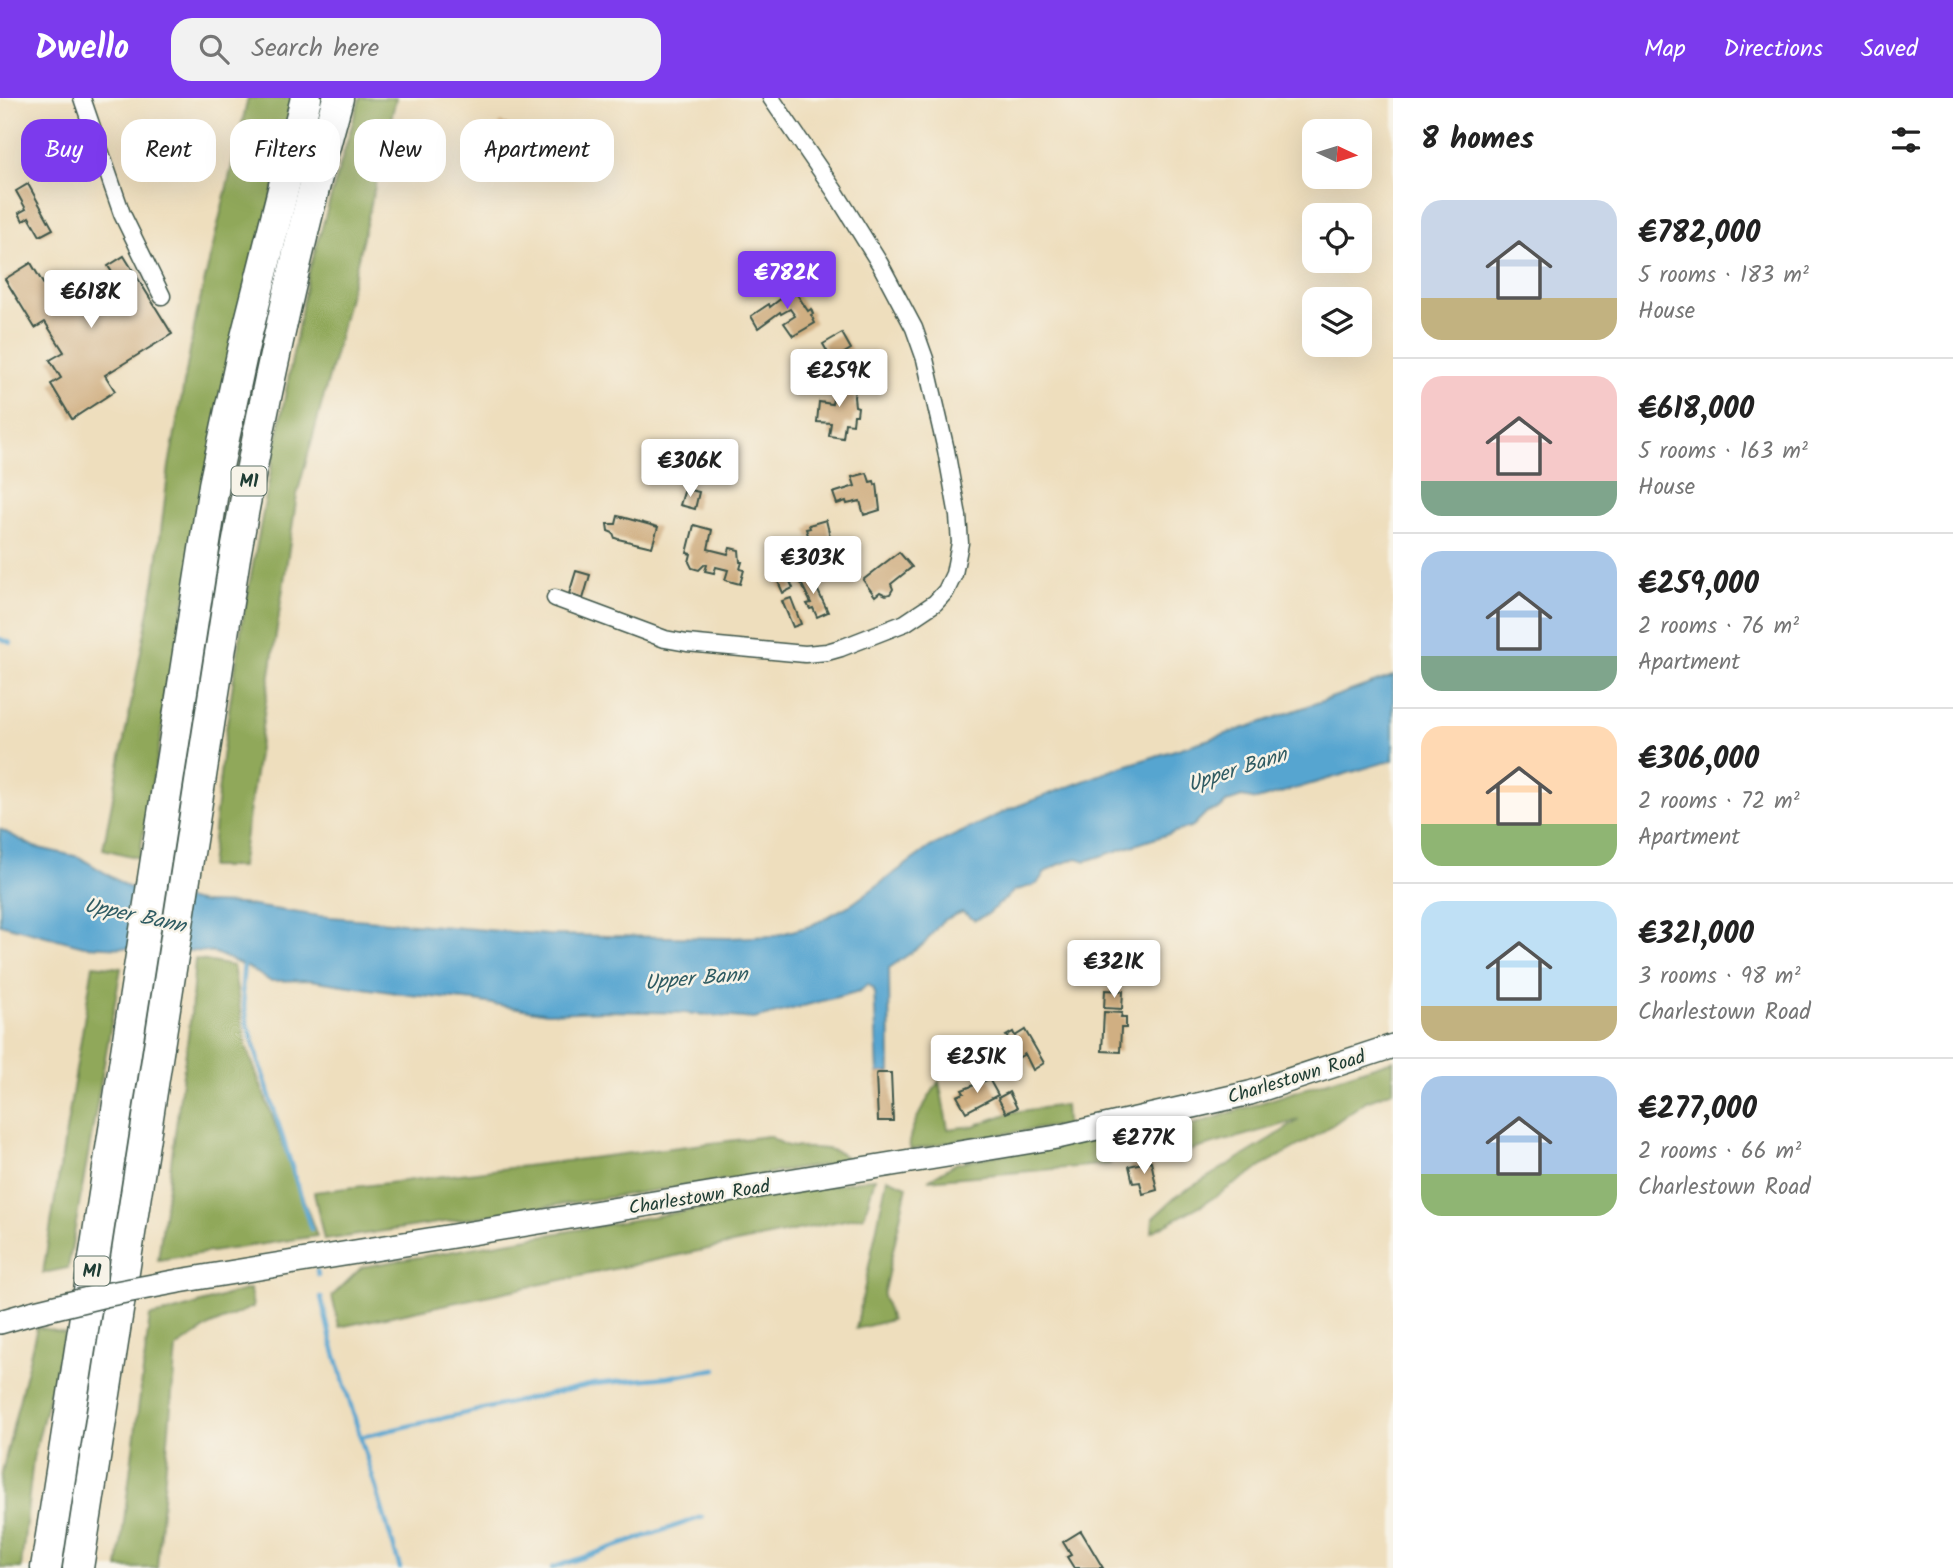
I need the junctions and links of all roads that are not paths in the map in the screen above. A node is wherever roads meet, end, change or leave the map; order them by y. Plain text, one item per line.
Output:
1 (82, 98) edge
2 (306, 98) edge
3 (338, 98) edge
4 (771, 98) edge
5 (162, 296) dead end
6 (555, 598) dead end
7 (1393, 1046) edge
8 (0, 1322) edge
9 (83, 1534) junction
10 (46, 1568) edge
11 (78, 1568) edge
12 (84, 1568) edge

1 - 5 street
2 - 10 highway, M1
3 - 9 highway, M1
4 - 6 street
7 - 8 main road, Charlestown Road, bridge
9 - 11 highway, M1
9 - 12 highway

